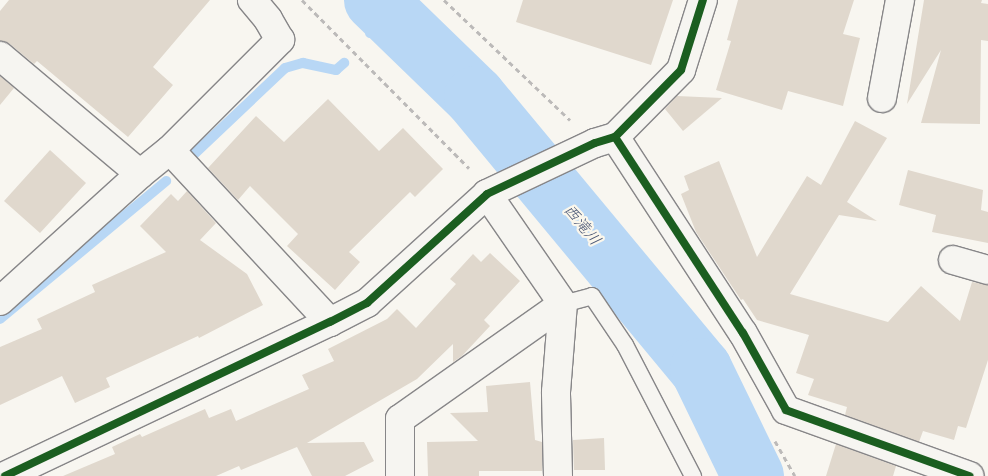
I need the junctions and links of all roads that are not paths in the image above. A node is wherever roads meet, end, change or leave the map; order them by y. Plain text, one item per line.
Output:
1 (252, 0) edge
2 (703, 0) edge
3 (900, 0) edge
4 (0, 56) edge
5 (882, 98) dead end
6 (614, 137) junction
7 (170, 150) junction
8 (140, 174) junction
9 (496, 190) junction
10 (953, 260) dead end
11 (988, 270) edge
12 (0, 301) edge
13 (563, 304) junction
14 (330, 322) junction
15 (5, 476) edge
16 (400, 476) edge
17 (558, 476) edge
18 (694, 476) edge
19 (969, 476) edge

1 - 7 street
2 - 6 street
3 - 5 street
4 - 8 street
6 - 9 street
6 - 19 street
7 - 8 street
7 - 14 street
8 - 12 street
9 - 13 street
9 - 14 street
10 - 11 street
13 - 16 street
13 - 17 street
13 - 18 lane
14 - 15 street

